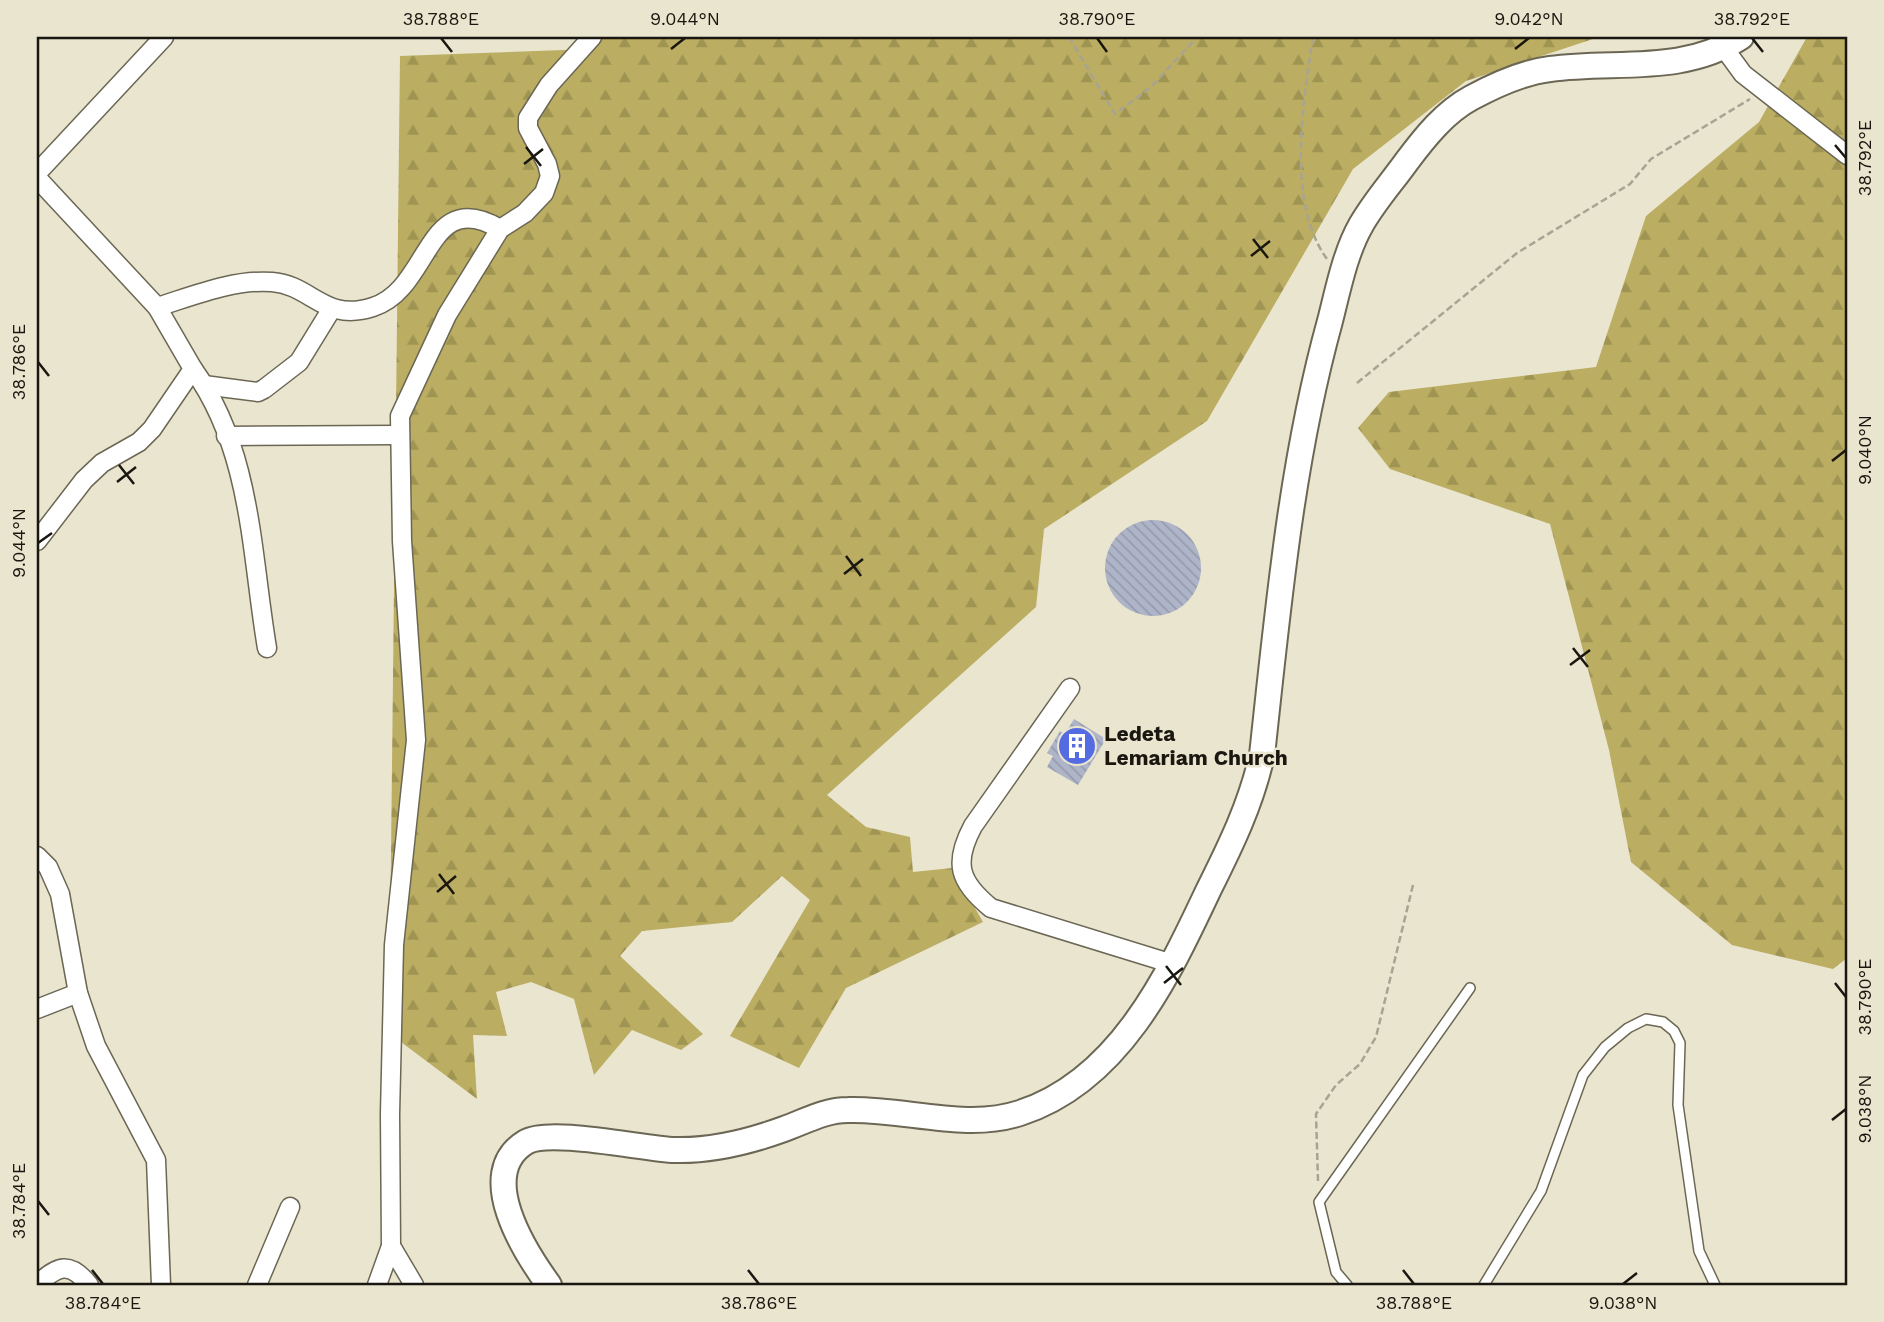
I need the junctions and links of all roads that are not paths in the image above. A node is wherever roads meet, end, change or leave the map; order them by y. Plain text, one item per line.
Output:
1 (164, 37) edge
2 (592, 37) edge
3 (1732, 42) edge
4 (1847, 155) edge
5 (37, 176) edge
6 (500, 229) junction
7 (157, 307) junction
8 (331, 310) junction
9 (192, 369) junction
10 (204, 385) junction
11 (398, 435) junction
12 (226, 436) junction
13 (37, 541) edge
14 (267, 648) dead end
15 (1070, 688) dead end
16 (37, 856) edge
17 (1172, 968) junction
18 (1469, 988) dead end
19 (78, 993) junction
20 (37, 1009) edge
21 (290, 1207) dead end
22 (391, 1246) junction
23 (37, 1284) edge
24 (89, 1285) edge
25 (161, 1285) edge
26 (257, 1285) edge
27 (377, 1285) edge
28 (414, 1285) edge
29 (549, 1285) edge
30 (1348, 1285) edge
31 (1484, 1285) edge
32 (1715, 1285) edge

1 - 5 street
2 - 6 street
3 - 4 street
3 - 17 main road
5 - 7 street
6 - 8 street
6 - 11 street
7 - 8 street
7 - 9 street
8 - 10 street
9 - 10 street
9 - 13 street
10 - 12 street
11 - 12 street
11 - 22 street
12 - 14 street
15 - 17 street
16 - 19 street
17 - 29 main road
18 - 30 lane
19 - 20 street
19 - 25 street
21 - 26 street
22 - 27 street
22 - 28 street
23 - 24 street
31 - 32 lane

